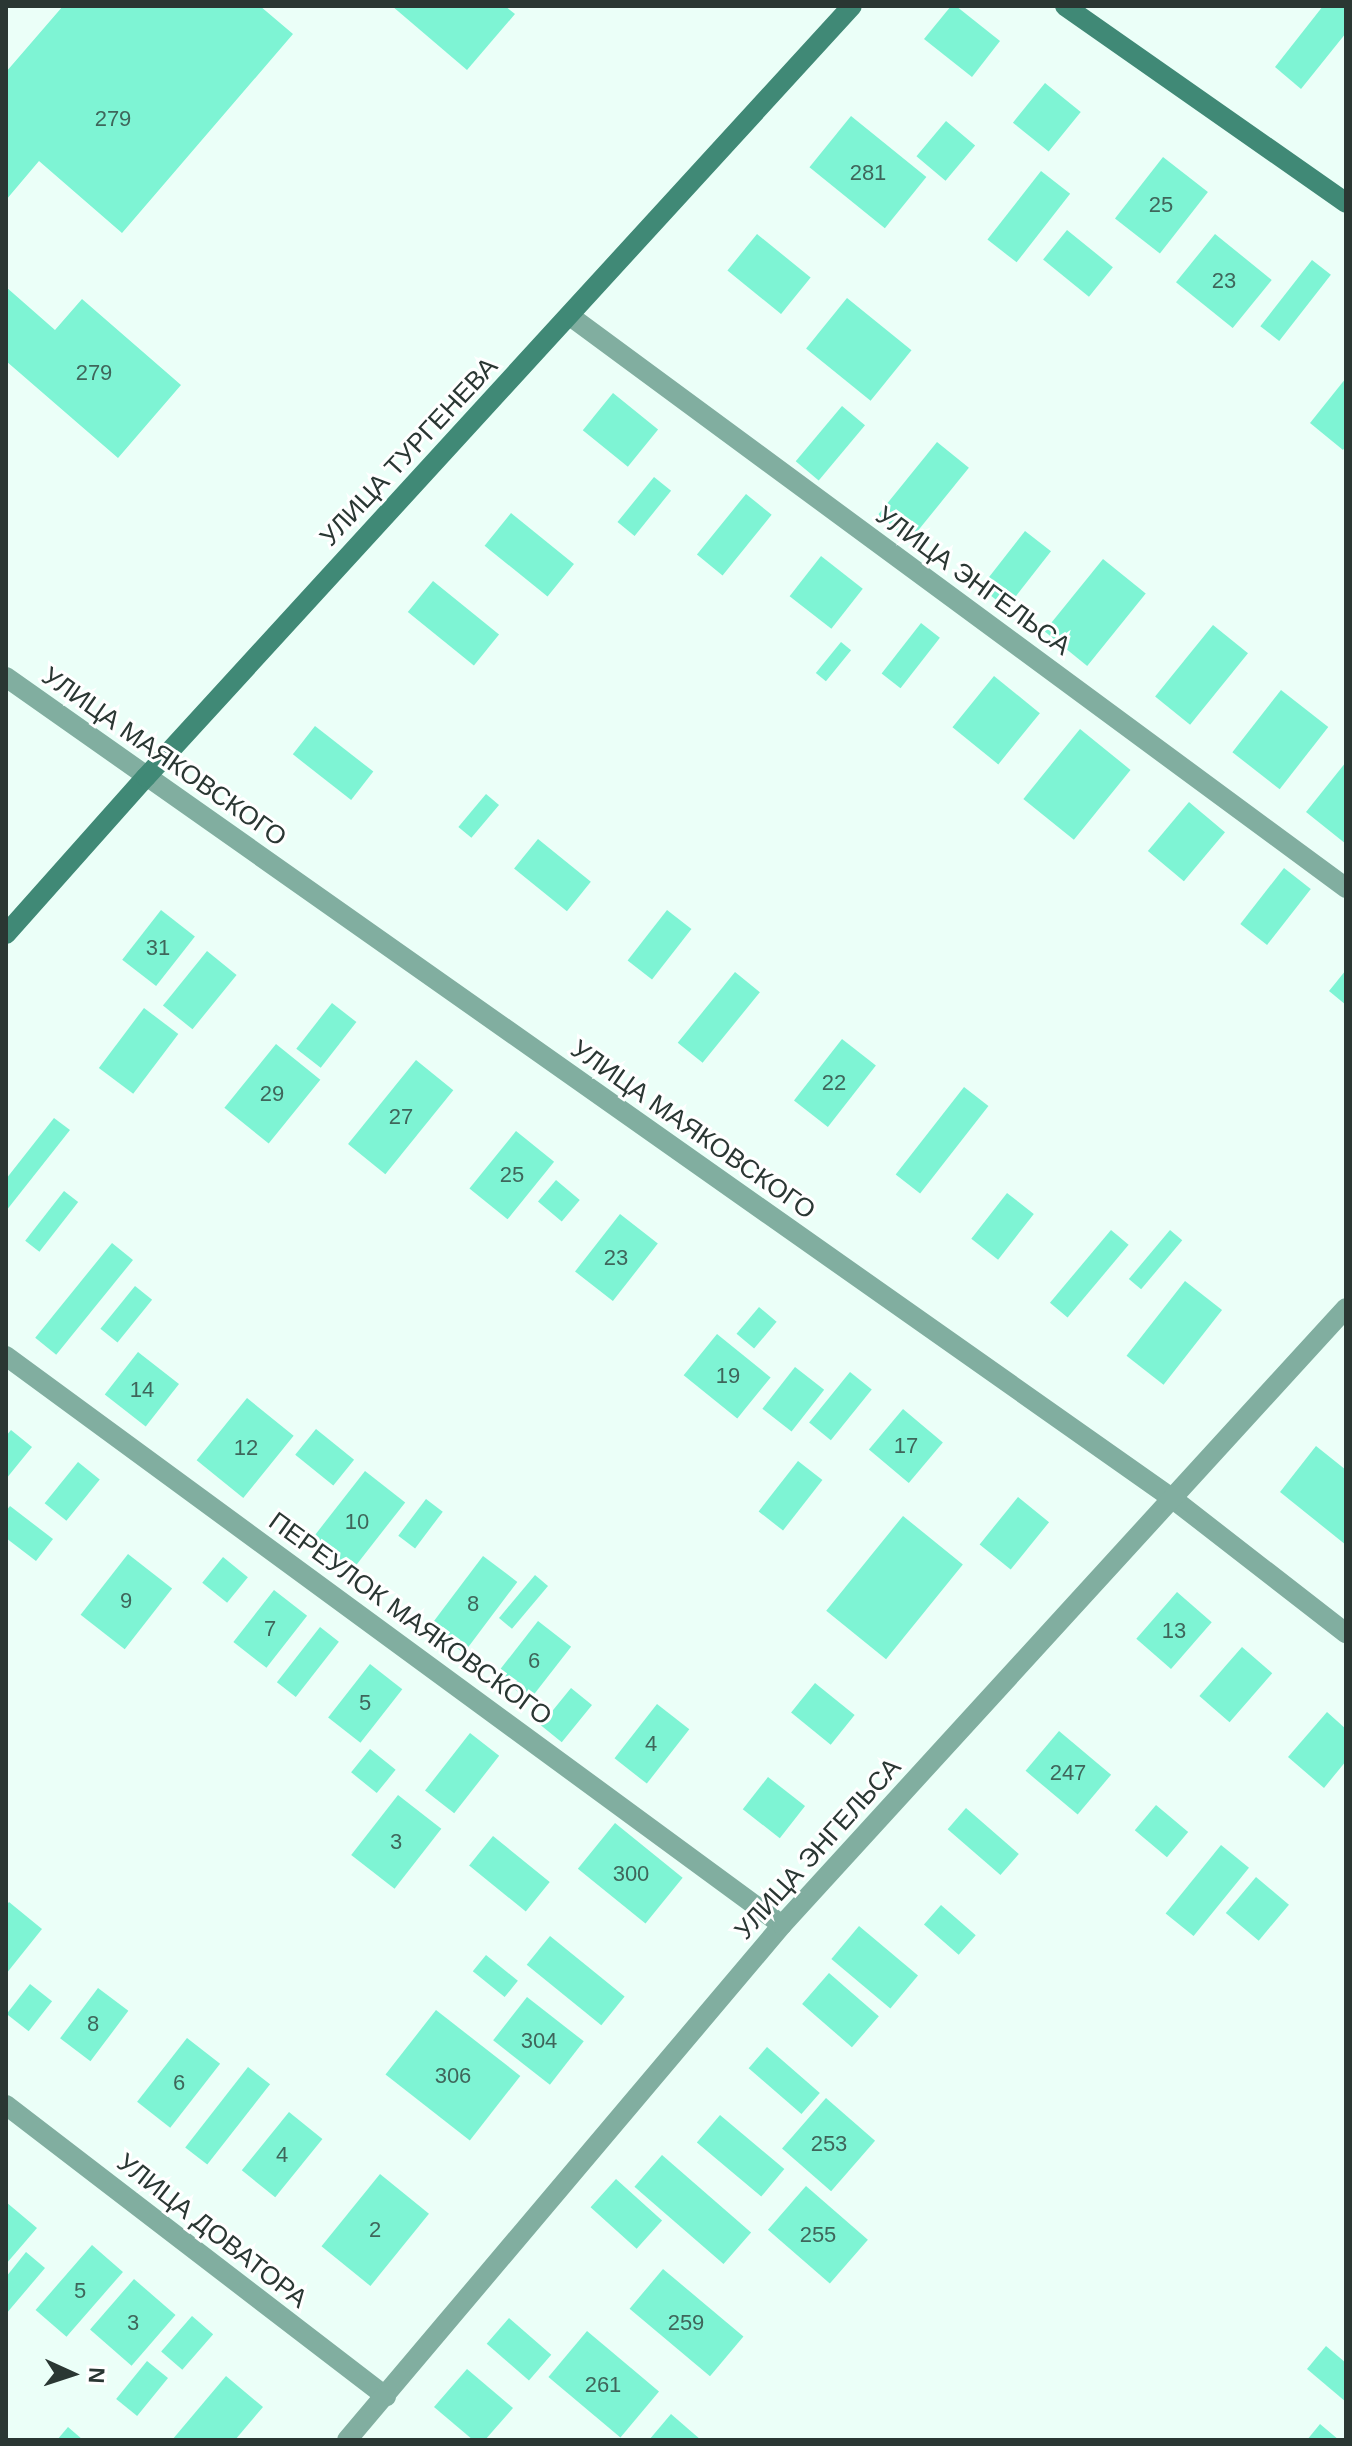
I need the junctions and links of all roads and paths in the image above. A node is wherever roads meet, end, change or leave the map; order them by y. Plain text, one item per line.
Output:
1 (852, 6) edge
2 (1065, 6) edge
3 (1346, 203) edge
4 (570, 316) junction
5 (6, 677) edge
6 (146, 777) junction
7 (1346, 888) edge
8 (6, 934) edge
9 (1346, 1308) edge
10 (6, 1356) edge
11 (1173, 1499) junction
12 (1346, 1633) edge
13 (782, 1925) junction
14 (6, 2105) edge
15 (386, 2397) junction
16 (347, 2440) edge

1 - 4 main road, УЛИЦА ТУРГЕНЕВА
2 - 3 main road
4 - 6 main road, УЛИЦА ТУРГЕНЕВА
4 - 7 street, УЛИЦА ЭНГЕЛЬСА
5 - 6 street, УЛИЦА МАЯКОВСКОГО
6 - 8 main road, УЛИЦА ТУРГЕНЕВА
6 - 11 street, УЛИЦА МАЯКОВСКОГО
9 - 11 street, УЛИЦА ЭНГЕЛЬСА
10 - 13 street, ПЕРЕУЛОК МАЯКОВСКОГО
11 - 12 street, УЛИЦА МАЯКОВСКОГО
11 - 13 street, УЛИЦА ЭНГЕЛЬСА
13 - 15 street, УЛИЦА ЭНГЕЛЬСА
14 - 15 street, УЛИЦА ДОВАТОРА
15 - 16 street, УЛИЦА ЭНГЕЛЬСА

